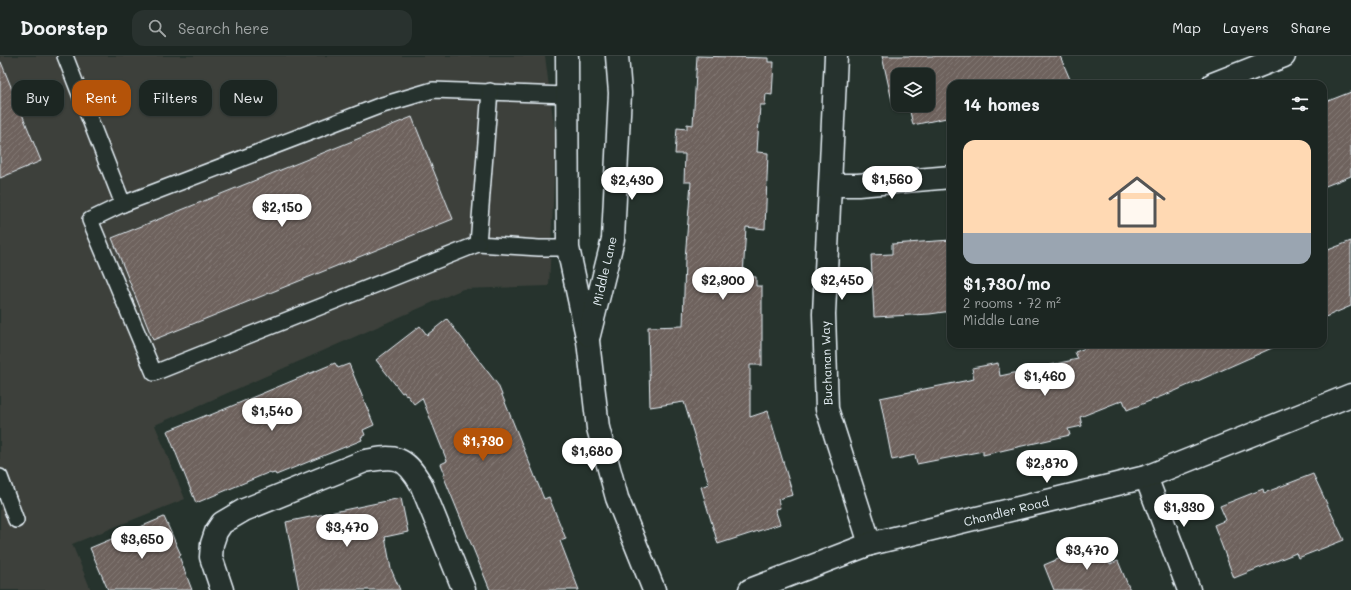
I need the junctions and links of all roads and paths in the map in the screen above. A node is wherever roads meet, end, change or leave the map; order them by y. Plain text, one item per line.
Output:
1 (65, 56) edge
2 (567, 56) edge
3 (617, 56) edge
4 (836, 56) edge
5 (1284, 56) edge
6 (1223, 80) edge
7 (490, 91) junction
8 (566, 95) junction
9 (947, 177) edge
10 (831, 185) junction
11 (123, 204) junction
12 (478, 244) junction
13 (568, 248) junction
14 (588, 340) junction
15 (1351, 395) edge
16 (0, 477) edge
17 (1146, 477) junction
18 (16, 520) dead end
19 (870, 544) junction
20 (222, 590) edge
21 (464, 590) edge
22 (654, 590) edge
23 (750, 590) edge
24 (1189, 590) edge

1 - 11 lane
2 - 8 street, Middle Lane
3 - 14 street, Middle Lane
4 - 10 street, Buchanan Way
5 - 6 street
7 - 8 lane
7 - 11 lane
7 - 12 lane
8 - 13 street, Middle Lane
9 - 10 street
10 - 19 street, Buchanan Way
11 - 12 lane
12 - 13 lane
13 - 14 street, Middle Lane
14 - 22 street, Middle Lane
15 - 17 street, Chandler Road
16 - 18 lane
17 - 19 street, Chandler Road
17 - 24 street
19 - 23 street, Chandler Road
20 - 21 street

